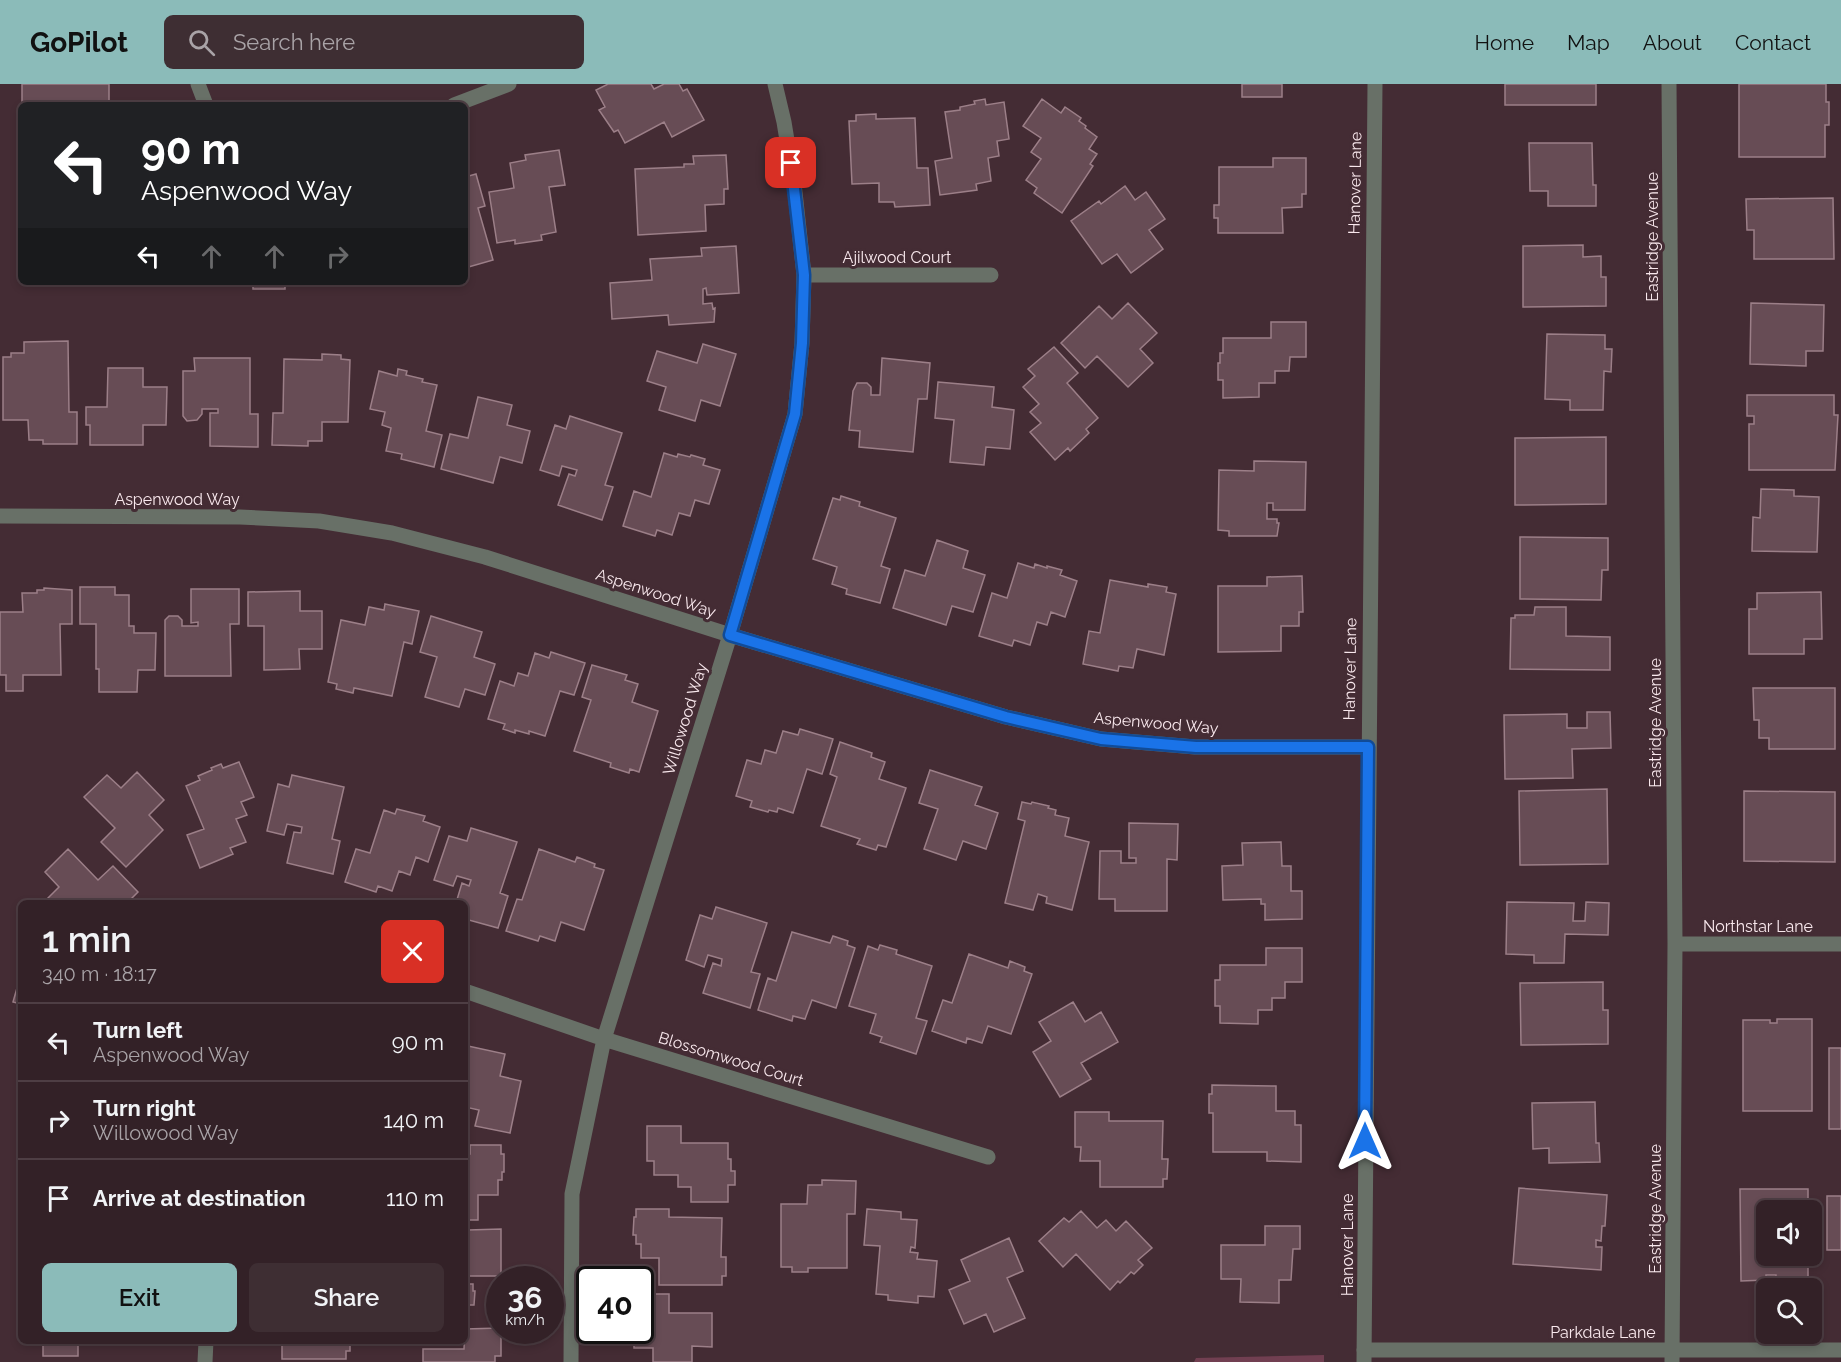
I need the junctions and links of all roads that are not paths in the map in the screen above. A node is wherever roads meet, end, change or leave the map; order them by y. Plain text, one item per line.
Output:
1 (198, 84) edge
2 (508, 84) edge
3 (775, 84) edge
4 (1374, 84) edge
5 (1669, 84) edge
6 (205, 102) edge
7 (462, 102) edge
8 (804, 275) junction
9 (991, 275) dead end
10 (0, 516) edge
11 (730, 635) junction
12 (1368, 747) junction
13 (1675, 944) junction
14 (1841, 944) edge
15 (468, 992) edge
16 (604, 1039) junction
17 (988, 1157) dead end
18 (206, 1344) edge
19 (1841, 1350) edge
20 (1364, 1356) edge
21 (1672, 1356) edge
22 (205, 1362) edge
23 (571, 1362) edge

1 - 6 street
2 - 7 street
3 - 8 street, Willowood Way
4 - 12 street, Hanover Lane
5 - 13 street, Eastridge Avenue
8 - 9 street, Ajilwood Court
8 - 11 street, Willowood Way
10 - 11 street, Aspenwood Way
11 - 12 street, Aspenwood Way
11 - 16 street, Willowood Way
12 - 20 street, Hanover Lane
13 - 14 street, Northstar Lane
13 - 21 street, Eastridge Avenue
15 - 16 street, Blossomwood Court
16 - 17 street, Blossomwood Court
16 - 23 street, Willowood Way
18 - 22 street
19 - 21 street, Parkdale Lane
20 - 21 street, Parkdale Lane

